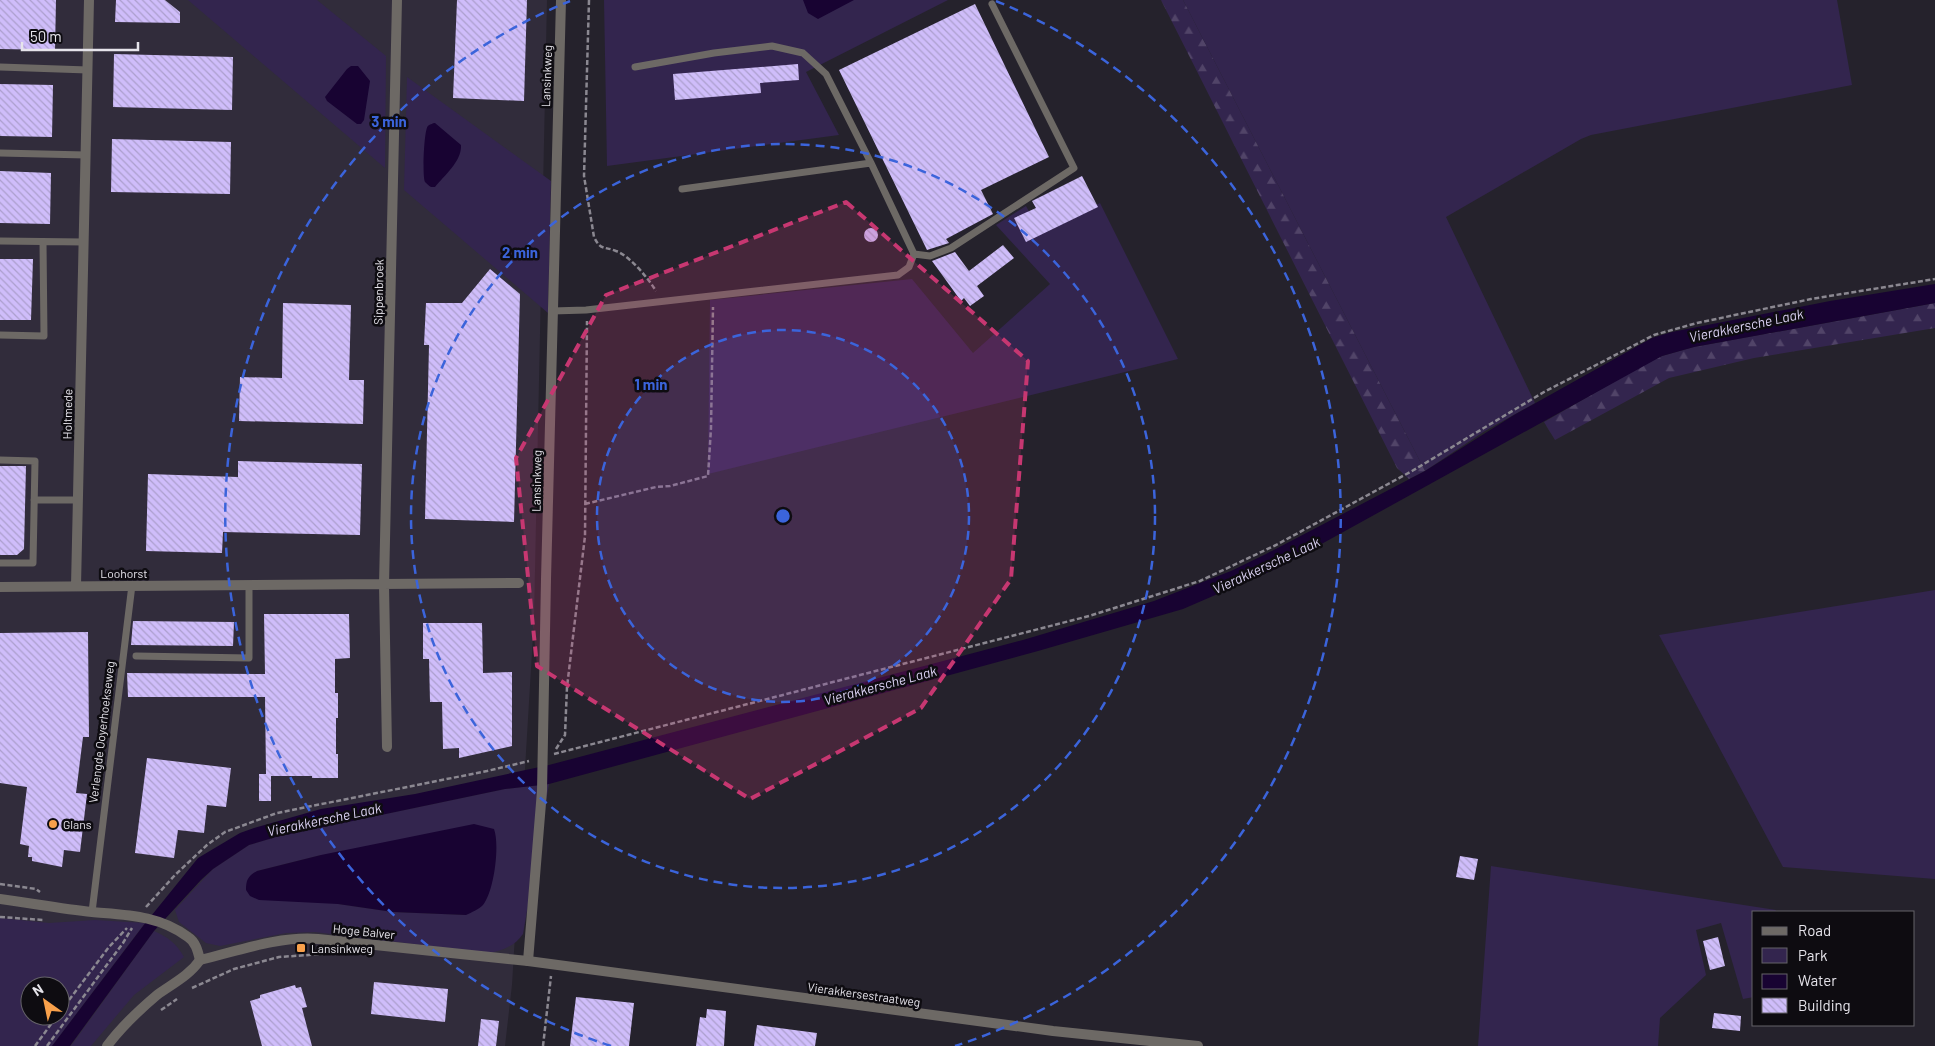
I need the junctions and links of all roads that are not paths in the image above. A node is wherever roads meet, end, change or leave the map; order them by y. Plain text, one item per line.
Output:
1 (89, 0) edge
2 (397, 0) edge
3 (561, 0) edge
4 (992, 4) dead end
5 (0, 67) edge
6 (635, 67) dead end
7 (88, 70) junction
8 (0, 153) edge
9 (86, 155) junction
10 (871, 163) junction
11 (682, 189) dead end
12 (0, 240) edge
13 (43, 242) junction
14 (84, 242) junction
15 (914, 254) junction
16 (552, 311) junction
17 (0, 335) edge
18 (0, 460) edge
19 (34, 500) junction
20 (78, 500) junction
21 (0, 563) edge
22 (519, 583) dead end
23 (132, 585) junction
24 (384, 585) junction
25 (76, 586) junction
26 (249, 586) junction
27 (0, 587) edge
28 (136, 656) dead end
29 (386, 747) dead end
30 (0, 899) edge
31 (92, 912) junction
32 (200, 960) junction
33 (528, 961) junction
34 (107, 1046) edge
35 (1198, 1046) edge

1 - 7 street, Holtmede
2 - 24 street, Sippenbroek
3 - 16 street, Lansinkweg
4 - 15 lane
5 - 7 lane
6 - 10 lane
7 - 9 street, Holtmede
8 - 9 lane
9 - 14 street, Holtmede
10 - 11 lane
10 - 15 lane
12 - 13 lane
13 - 14 lane
13 - 17 lane
14 - 20 street, Holtmede
15 - 16 lane
16 - 33 street, Lansinkweg
18 - 19 lane
19 - 20 lane
19 - 21 lane
20 - 25 street, Holtmede
22 - 24 street, Loohorst
23 - 25 street, Loohorst
23 - 26 street, Loohorst
23 - 31 lane, Verlengde Ooyerhoekseweg
24 - 26 street, Loohorst
24 - 29 street
25 - 27 street, Loohorst
26 - 28 lane
30 - 31 street
31 - 32 street
32 - 33 street, Hoge Balver
32 - 34 street
33 - 35 street, Vierakkersestraatweg

